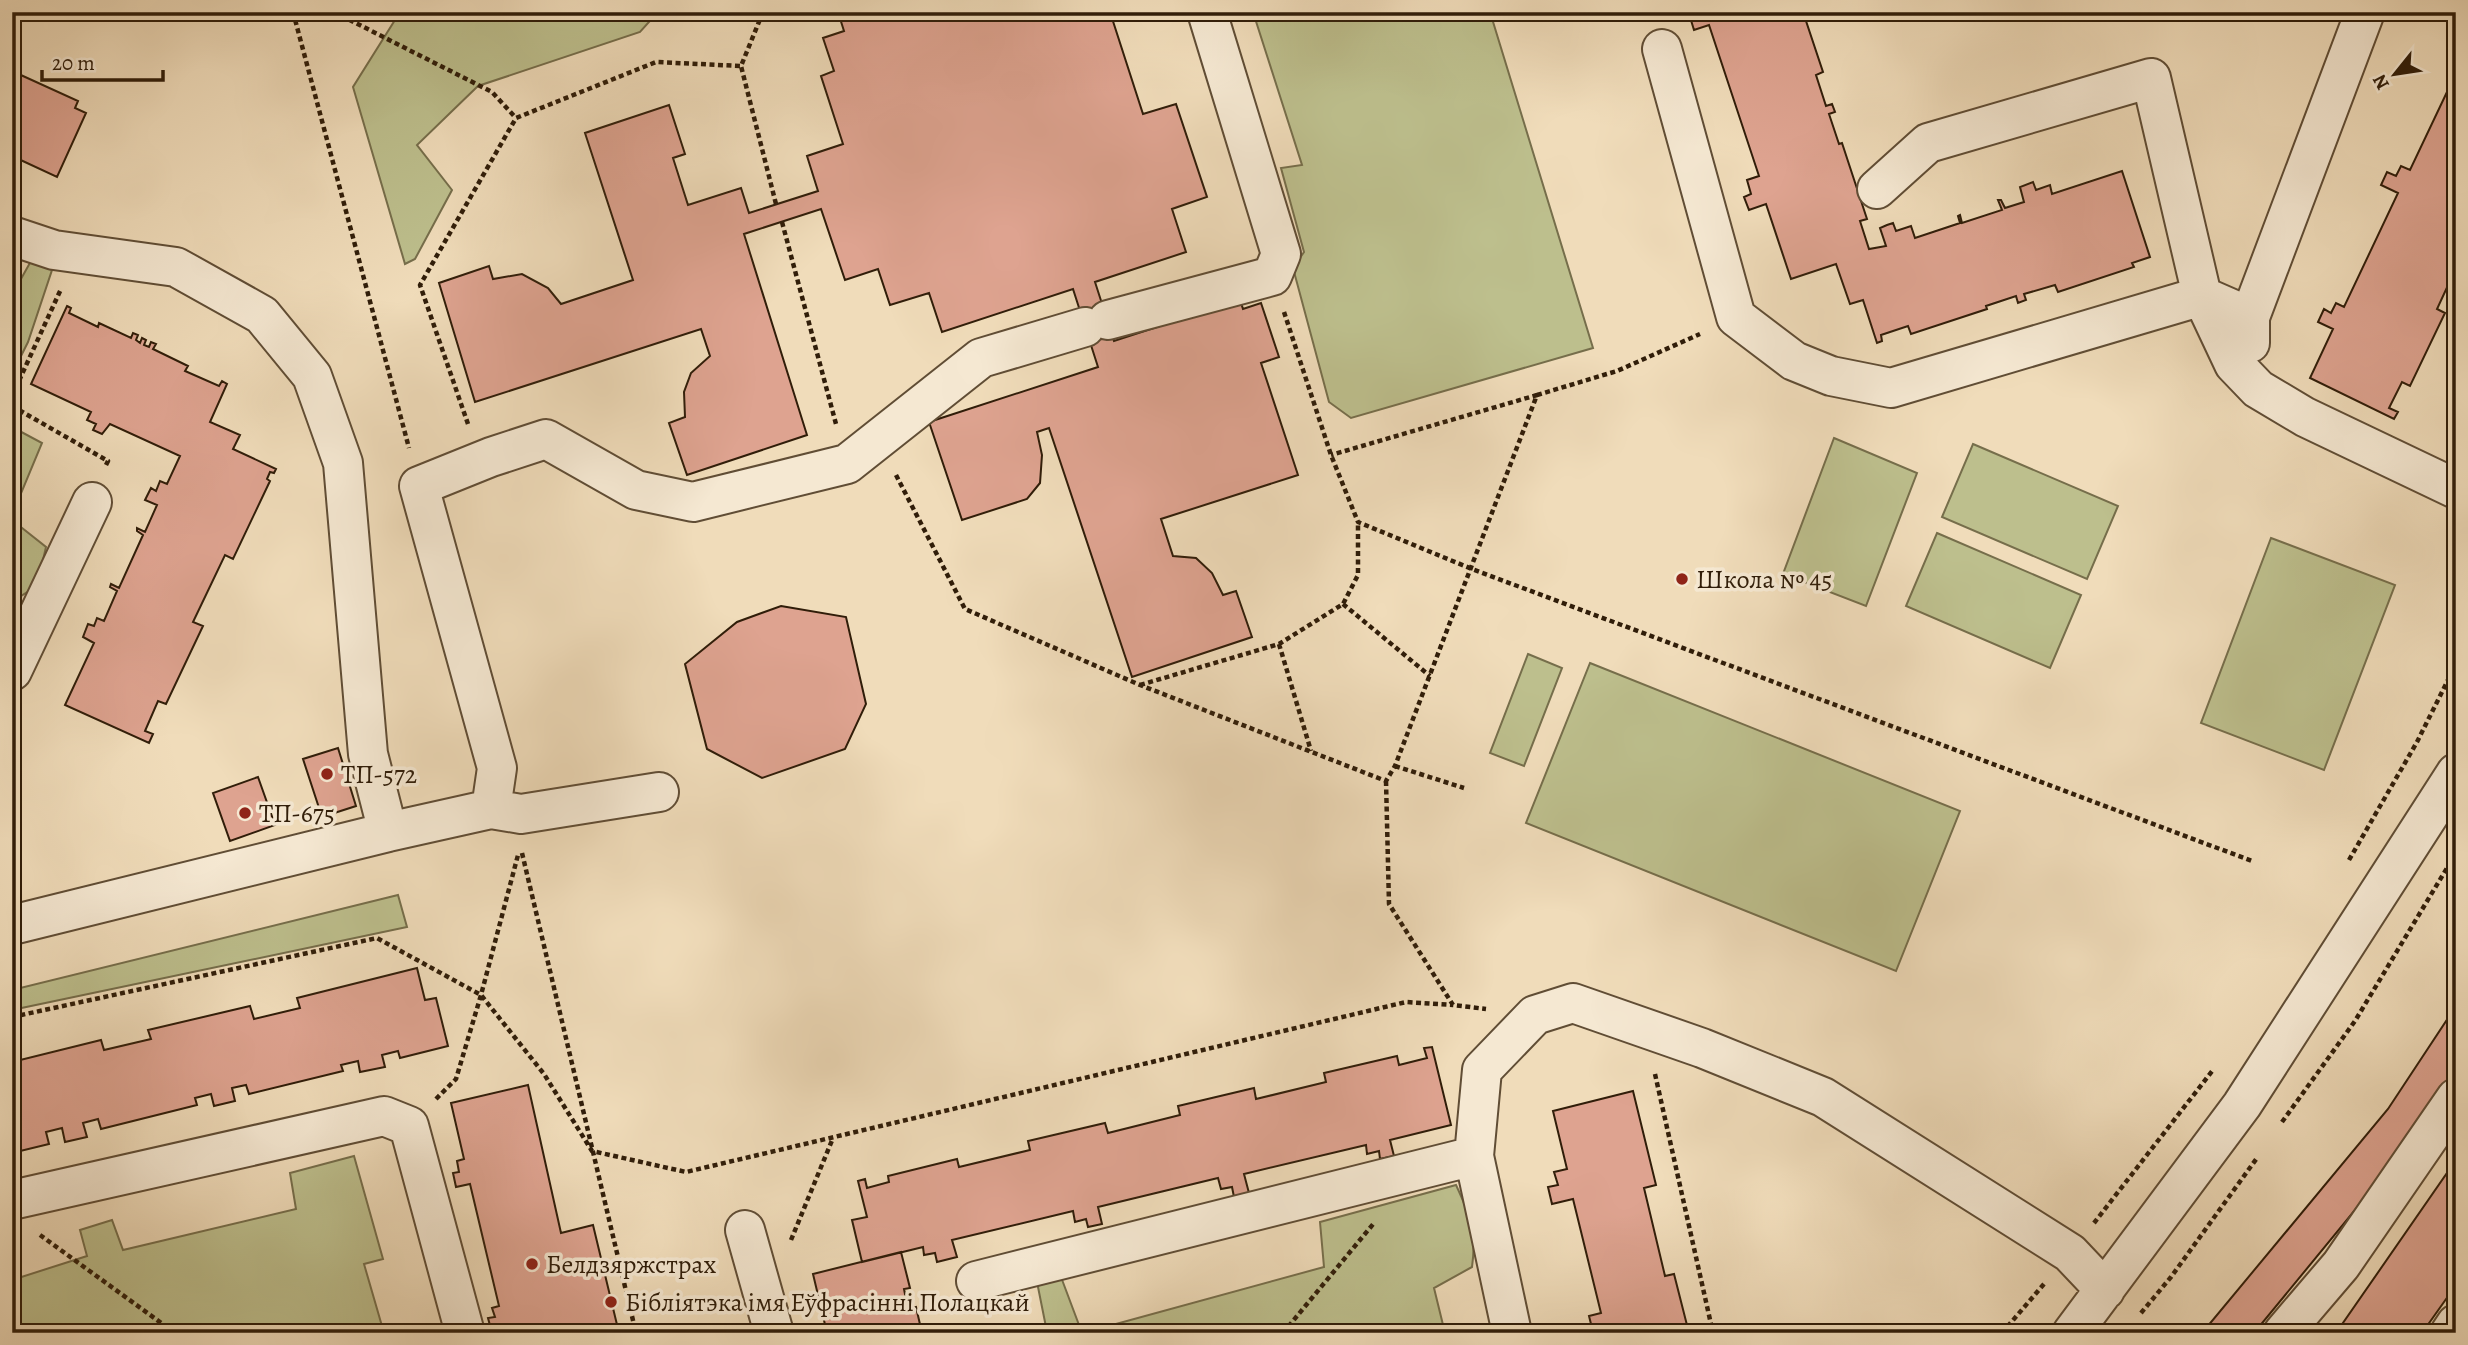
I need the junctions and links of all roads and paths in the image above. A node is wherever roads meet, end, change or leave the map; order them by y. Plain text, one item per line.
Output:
1 (293, 12) edge
2 (334, 12) edge
3 (763, 12) edge
4 (1207, 12) edge
5 (2365, 12) edge
6 (1662, 49) dead end
7 (741, 66) junction
8 (516, 118) junction
9 (1877, 189) dead end
10 (776, 204) dead end
11 (782, 222) dead end
12 (12, 236) edge
13 (77, 253) junction
14 (1272, 276) junction
15 (2202, 296) junction
16 (1736, 317) junction
17 (2250, 317) junction
18 (2258, 389) junction
19 (1537, 395) junction
20 (12, 396) edge
21 (12, 406) edge
22 (1331, 455) junction
23 (491, 457) junction
24 (847, 464) junction
25 (419, 486) junction
26 (2456, 489) edge
27 (92, 502) joint
28 (1358, 522) junction
29 (1472, 569) junction
30 (1343, 604) junction
31 (1279, 645) junction
32 (2456, 664) edge
33 (12, 671) edge
34 (1430, 676) junction
35 (1140, 685) junction
36 (1312, 752) junction
37 (1395, 766) junction
38 (2456, 773) edge
39 (1386, 781) junction
40 (1464, 788) dead end
41 (659, 792) dead end
42 (491, 809) junction
43 (388, 832) junction
44 (2252, 861) dead end
45 (2347, 863) dead end
46 (12, 925) edge
47 (481, 995) junction
48 (1453, 1005) junction
49 (1535, 1015) junction
50 (12, 1017) edge
51 (2221, 1060) dead end
52 (1654, 1072) dead end
53 (2456, 1098) edge
54 (409, 1126) junction
55 (834, 1137) junction
56 (592, 1151) junction
57 (1474, 1156) junction
58 (12, 1200) edge
59 (1378, 1219) dead end
60 (746, 1230) dead end
61 (34, 1231) dead end
62 (786, 1250) dead end
63 (2070, 1253) junction
64 (976, 1281) dead end
65 (2105, 1290) junction
66 (2456, 1324) edge
67 (1289, 1325) junction
68 (175, 1333) edge
69 (465, 1333) edge
70 (636, 1333) edge
71 (774, 1333) edge
72 (1257, 1333) edge
73 (1283, 1333) edge
74 (1512, 1333) edge
75 (1713, 1333) edge
76 (2002, 1333) edge
77 (2072, 1333) edge
78 (2283, 1333) edge
79 (2450, 1333) edge

1 - 25 path
2 - 8 path
3 - 7 path
4 - 14 street
5 - 17 street
6 - 16 street
7 - 8 path
7 - 10 path
8 - 23 path
9 - 15 street
11 - 24 path
12 - 13 street
13 - 20 path
13 - 43 street
14 - 22 path
14 - 24 street
15 - 16 street
15 - 17 street
15 - 18 street
16 - 19 path
17 - 18 street
18 - 26 street
19 - 22 path
19 - 29 path
21 - 27 path
22 - 28 path
23 - 24 street
23 - 25 street
24 - 35 path
25 - 42 street
27 - 33 street
28 - 29 path
28 - 30 path
29 - 34 path
29 - 44 path
30 - 31 path
30 - 34 path
31 - 35 path
31 - 36 path
32 - 45 path
34 - 37 path
35 - 36 path
36 - 39 path
37 - 39 path
37 - 40 path
38 - 65 street
39 - 48 path
41 - 42 street
42 - 43 street
43 - 46 street
47 - 50 path
47 - 54 path
47 - 56 path
47 - 56 path
48 - 49 path
48 - 55 path
49 - 57 street
49 - 63 street
51 - 63 path
52 - 75 path
53 - 78 street
54 - 58 street
54 - 69 street
55 - 56 path
55 - 62 path
56 - 70 path
57 - 64 street
57 - 74 street
59 - 67 path
60 - 71 street
61 - 68 path
63 - 65 street
63 - 76 path
65 - 77 street
66 - 79 street
67 - 72 path
67 - 73 path

